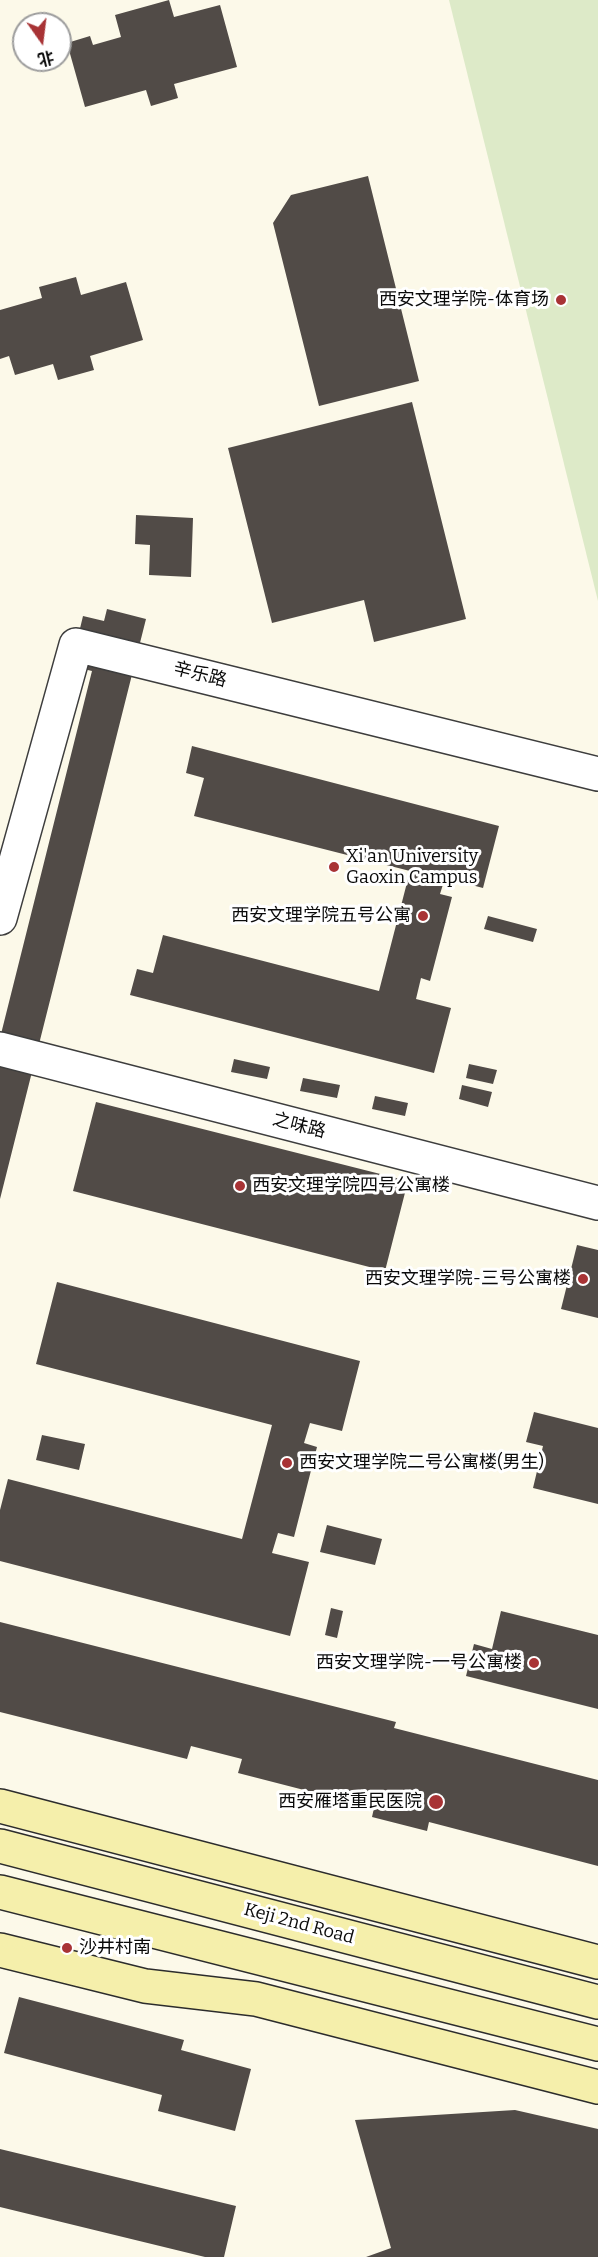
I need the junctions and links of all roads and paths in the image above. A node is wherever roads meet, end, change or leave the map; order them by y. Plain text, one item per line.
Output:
1 (598, 774) edge
2 (0, 918) edge
3 (0, 1049) edge
4 (598, 1203) edge
5 (0, 1806) edge
6 (0, 1846) edge
7 (0, 1892) edge
8 (0, 1950) edge
9 (598, 1962) edge
10 (598, 2002) edge
11 (598, 2044) edge
12 (598, 2087) edge

1 - 2 street, 辛乐路
3 - 4 street, 之味路
5 - 9 street
6 - 10 street, Keji 2nd Road
7 - 11 street
8 - 12 street

